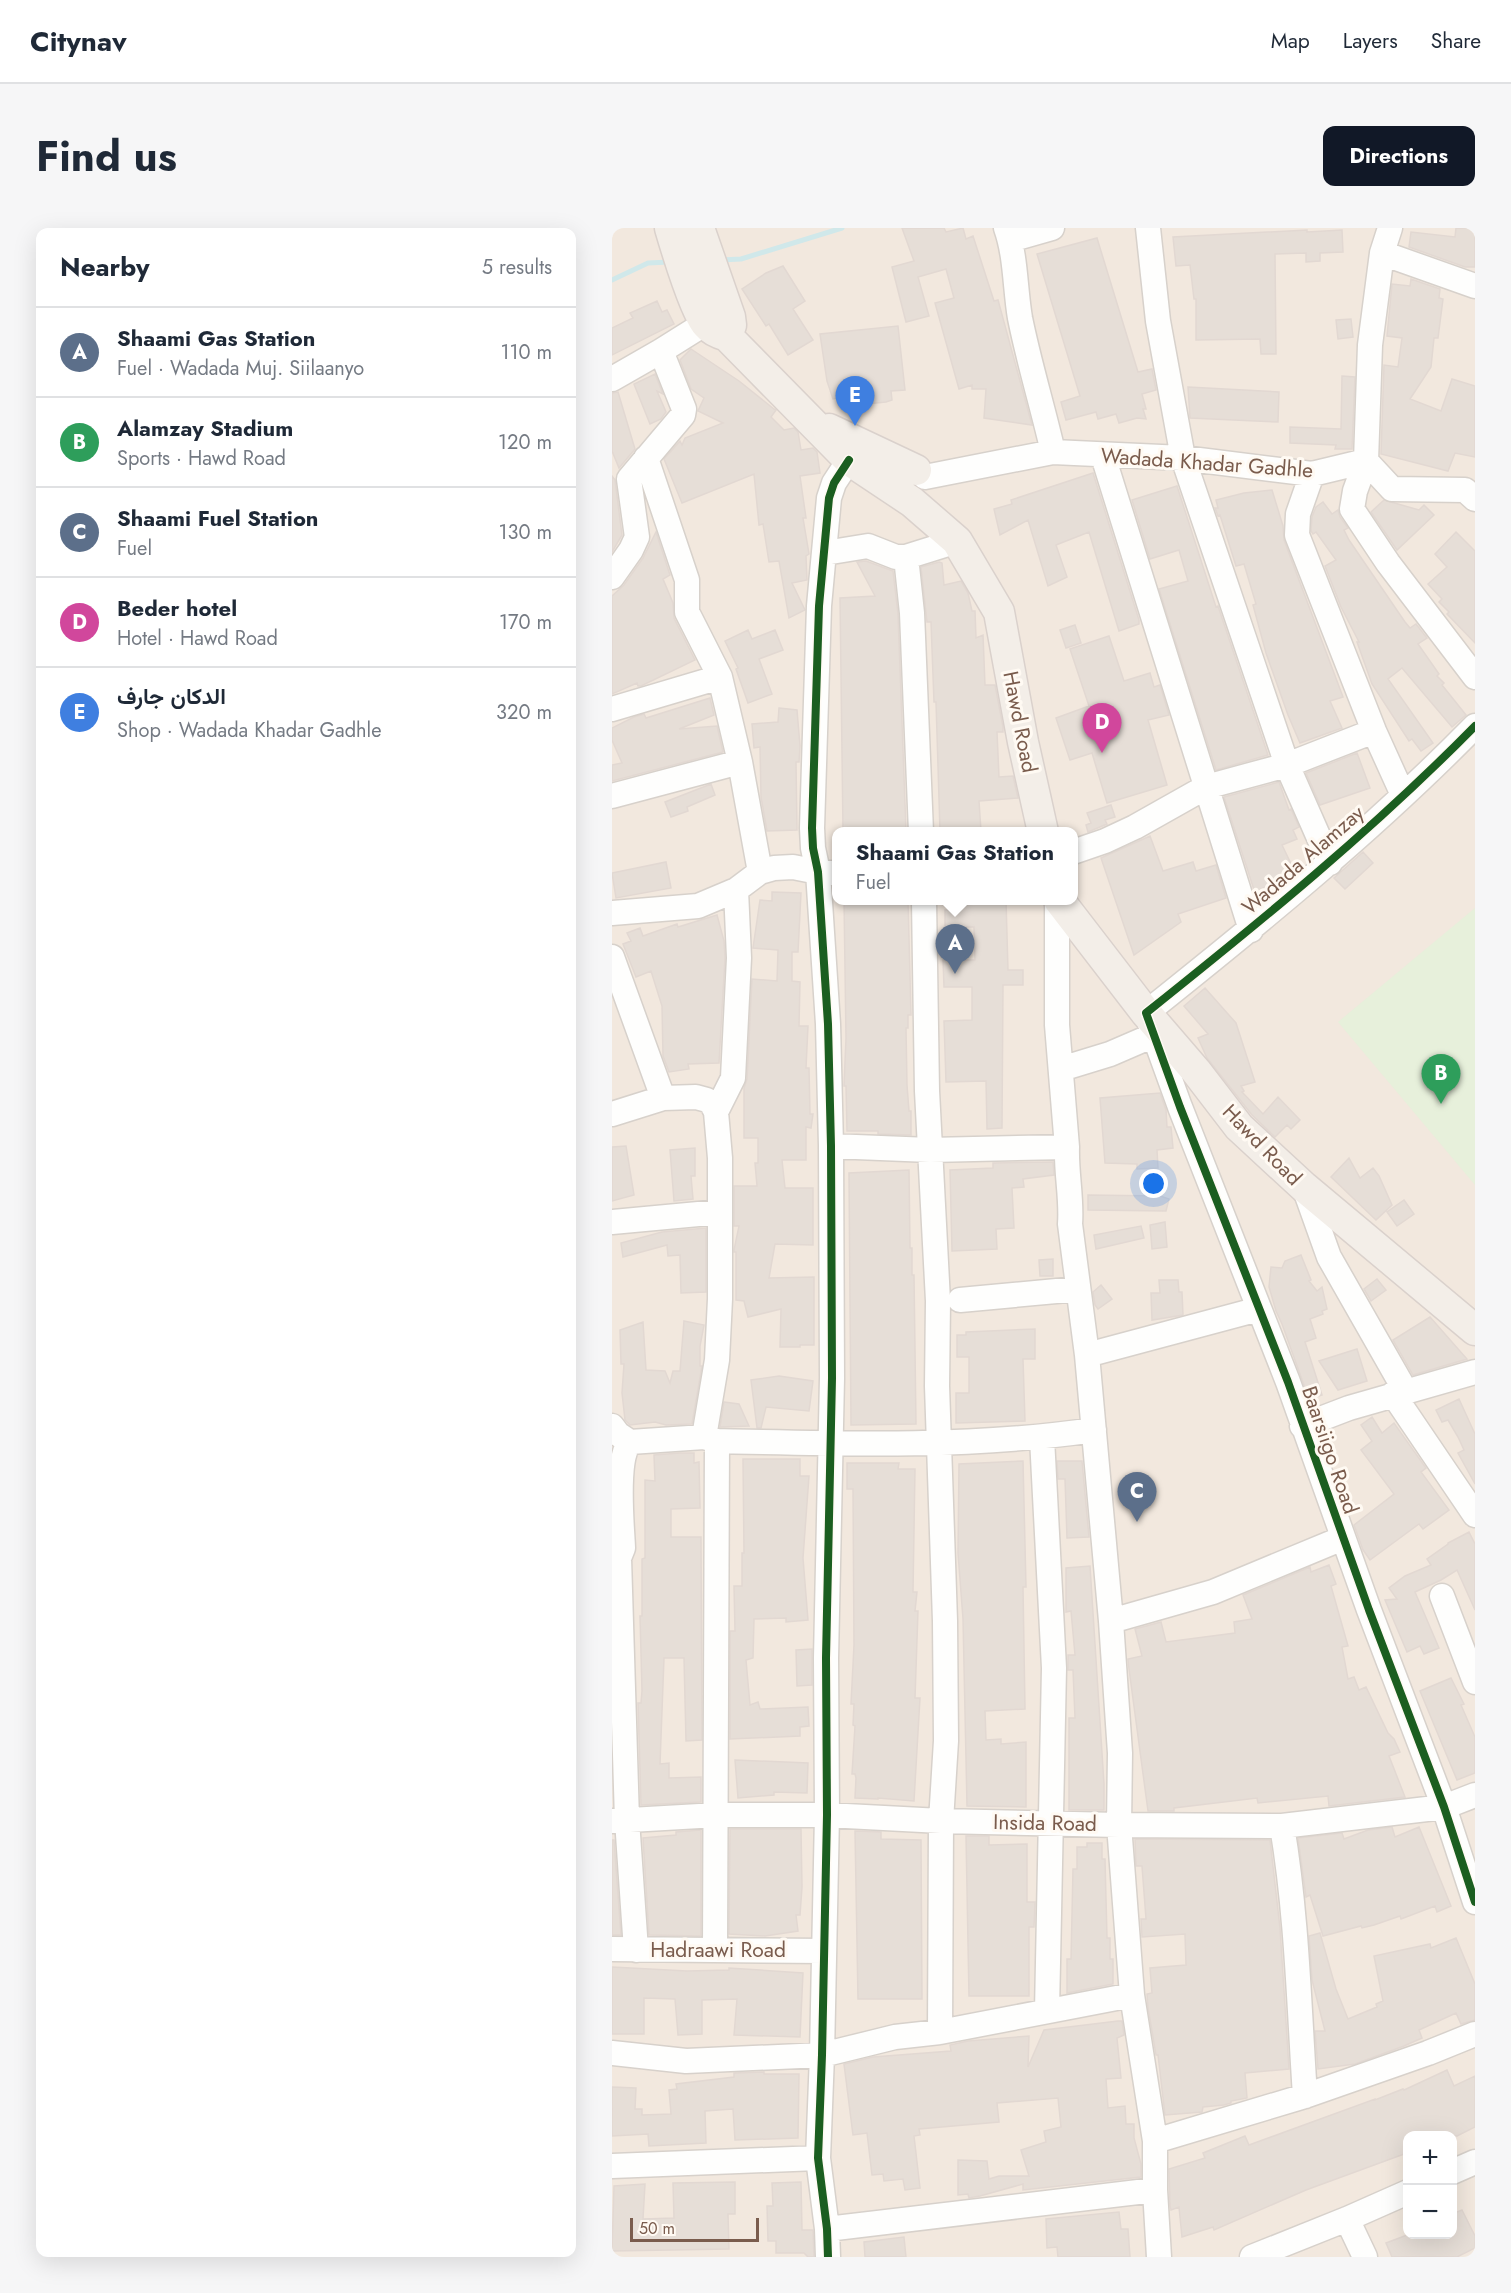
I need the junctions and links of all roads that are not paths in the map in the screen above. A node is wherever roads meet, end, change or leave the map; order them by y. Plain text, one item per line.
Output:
1 (670, 228) edge
2 (699, 228) edge
3 (1052, 228) edge
4 (1148, 228) edge
5 (1390, 228) edge
6 (1008, 234) edge
7 (1382, 253) junction
8 (1475, 286) edge
9 (716, 330) junction
10 (661, 351) junction
11 (612, 379) edge
12 (807, 419) junction
13 (1053, 452) junction
14 (1103, 456) junction
15 (1183, 458) junction
16 (849, 460) junction
17 (1365, 461) junction
18 (630, 468) edge
19 (1312, 474) junction
20 (915, 486) junction
21 (1472, 489) edge
22 (957, 541) junction
23 (825, 552) junction
24 (906, 557) junction
25 (612, 577) edge
26 (720, 677) junction
27 (1475, 677) edge
28 (612, 709) edge
29 (1475, 726) edge
30 (1374, 731) junction
31 (740, 762) junction
32 (1287, 765) junction
33 (1206, 787) junction
34 (1404, 795) junction
35 (612, 796) edge
36 (921, 827) edge
37 (1042, 827) edge
38 (1078, 851) edge
39 (1330, 864) junction
40 (760, 872) junction
41 (827, 873) edge
42 (736, 890) junction
43 (924, 905) edge
44 (1058, 905) edge
45 (1062, 905) edge
46 (612, 913) edge
47 (1251, 930) junction
48 (612, 957) edge
49 (623, 1022) edge
50 (1150, 1024) junction
51 (1061, 1069) junction
52 (663, 1098) junction
53 (716, 1112) junction
54 (612, 1114) edge
55 (831, 1146) junction
56 (1067, 1147) junction
57 (930, 1150) junction
58 (1304, 1187) junction
59 (720, 1212) junction
60 (612, 1222) edge
61 (1078, 1289) junction
62 (960, 1300) dead end
63 (1259, 1309) junction
64 (1475, 1330) edge
65 (1087, 1354) junction
66 (1475, 1372) edge
67 (1400, 1393) junction
68 (612, 1426) edge
69 (1302, 1426) junction
70 (1094, 1430) junction
71 (1042, 1438) junction
72 (711, 1439) junction
73 (630, 1442) junction
74 (830, 1443) junction
75 (939, 1444) junction
76 (617, 1476) edge
77 (1475, 1515) edge
78 (1342, 1539) junction
79 (616, 1561) edge
80 (1442, 1596) dead end
81 (1111, 1621) junction
82 (1475, 1682) edge
83 (1475, 1795) edge
84 (1444, 1807) junction
85 (717, 1815) junction
86 (827, 1815) junction
87 (619, 1821) edge
88 (941, 1821) junction
89 (1052, 1823) junction
90 (1119, 1825) junction
91 (1282, 1826) junction
92 (1475, 1902) edge
93 (612, 1949) edge
94 (636, 1950) junction
95 (715, 1950) junction
96 (824, 1951) junction
97 (1132, 1995) junction
98 (1047, 2010) junction
99 (940, 2032) junction
100 (1475, 2034) edge
101 (612, 2053) edge
102 (822, 2055) junction
103 (1305, 2096) junction
104 (1155, 2141) junction
105 (818, 2158) junction
106 (1475, 2162) edge
107 (612, 2166) edge
108 (1457, 2170) edge
109 (1155, 2190) junction
110 (1403, 2194) edge
111 (1347, 2219) junction
112 (827, 2229) junction
113 (828, 2257) edge
114 (1160, 2257) edge
115 (1252, 2257) edge
116 (1365, 2257) edge

1 - 9 main road
2 - 9 main road
3 - 6 street
4 - 15 street
5 - 7 street
6 - 13 street
7 - 8 street
7 - 17 street
9 - 10 street
9 - 12 main road
10 - 11 street
10 - 18 street
12 - 16 main road
12 - 20 main road
13 - 14 street, Wadada Khadar Gadhle
13 - 20 street, Wadada Khadar Gadhle
14 - 15 street, Wadada Khadar Gadhle
14 - 33 street
15 - 19 street, Wadada Khadar Gadhle
15 - 32 street
16 - 20 main road
16 - 23 street
17 - 19 street, Wadada Khadar Gadhle
17 - 21 street
17 - 27 street
18 - 25 street
18 - 26 street
19 - 30 street
20 - 22 main road
22 - 24 street
22 - 37 main road, Hawd Road
23 - 24 street
23 - 41 street
24 - 36 street
26 - 28 street
26 - 31 street
29 - 34 street, Wadada Alamzay
30 - 32 street
30 - 34 street
31 - 35 street
31 - 40 street
32 - 33 street
32 - 39 street
33 - 38 street
33 - 47 street
34 - 39 street, Wadada Alamzay
39 - 47 street, Wadada Alamzay
40 - 41 street
40 - 42 street
41 - 55 street
42 - 46 street
42 - 53 street
43 - 57 street
44 - 51 street
45 - 50 main road, Hawd Road
47 - 50 street, Wadada Alamzay
48 - 49 street
49 - 52 street
50 - 51 street, Wadada Alamzay
50 - 58 main road, Hawd Road
50 - 63 street, Baarsiigo Road
51 - 56 street
52 - 53 street
52 - 54 street
53 - 59 street
55 - 57 street
55 - 74 street
56 - 57 street
56 - 61 street
57 - 75 street
58 - 64 main road, Hawd Road
58 - 67 street
59 - 60 street
59 - 72 street
61 - 62 street
61 - 65 street
63 - 65 street
63 - 69 street, Baarsiigo Road
65 - 70 street
66 - 67 street
67 - 69 street
67 - 77 street
68 - 73 street
69 - 78 street, Baarsiigo Road
70 - 71 street
70 - 81 street
71 - 75 street
71 - 89 street
72 - 73 street
72 - 74 street
72 - 85 street
73 - 76 street
74 - 75 street
74 - 86 street
75 - 88 street
76 - 79 street
78 - 81 street
78 - 84 street, Baarsiigo Road
79 - 87 street
80 - 82 street
81 - 90 street
83 - 84 street, Insida Road
84 - 91 street, Insida Road
84 - 92 street, Baarsiigo Road
85 - 86 street, Insida Road
85 - 87 street, Insida Road
85 - 95 street
86 - 88 street, Insida Road
86 - 96 street
87 - 94 street
88 - 89 street, Insida Road
88 - 99 street
89 - 90 street, Insida Road
89 - 98 street
90 - 91 street, Insida Road
90 - 97 street
91 - 103 street
93 - 94 street, Hadraawi Road
94 - 95 street, Hadraawi Road
95 - 96 street, Hadraawi Road
96 - 102 street
97 - 98 street
97 - 104 street
98 - 99 street
99 - 102 street
100 - 103 street
101 - 102 street
102 - 105 street
103 - 104 street
104 - 109 street
105 - 107 street
105 - 112 street
106 - 108 street
109 - 112 street
109 - 114 street
110 - 111 street
111 - 115 street
111 - 116 street
112 - 113 street

